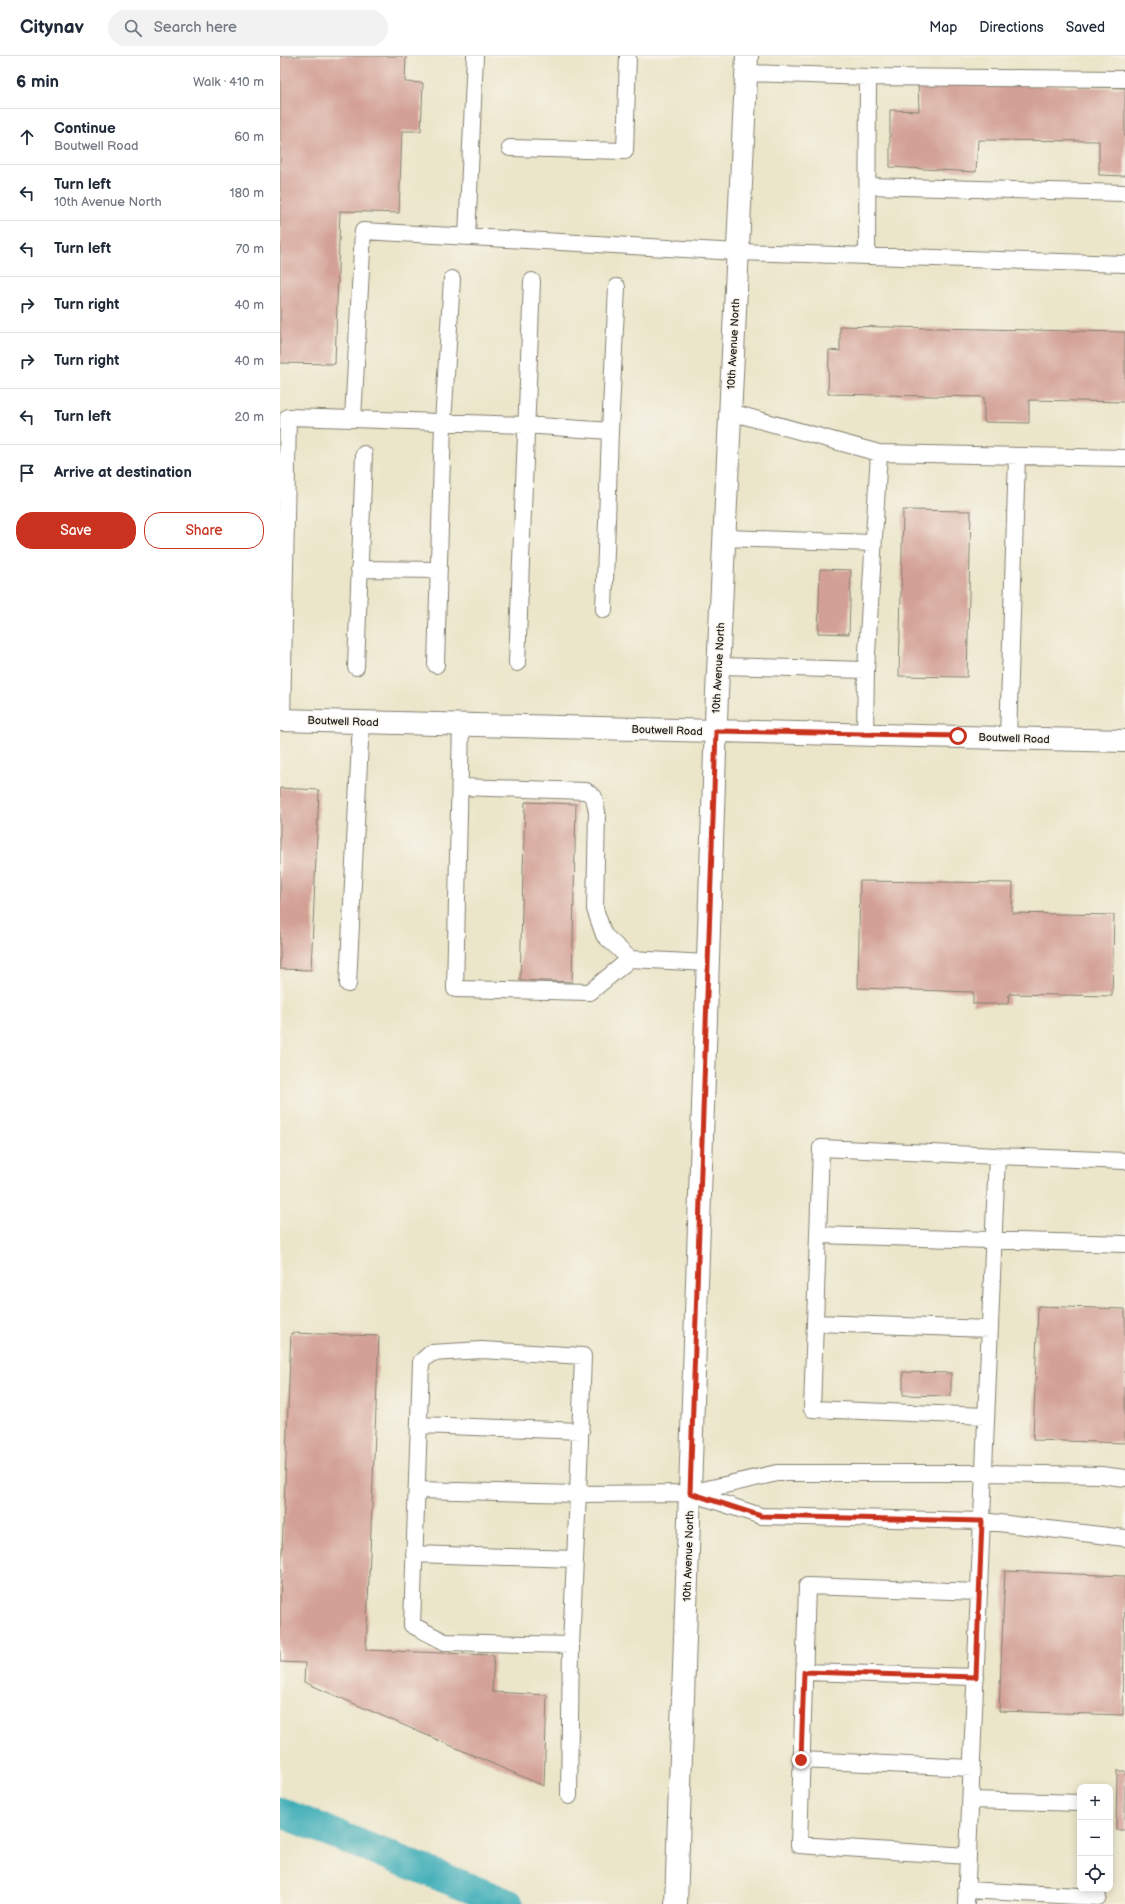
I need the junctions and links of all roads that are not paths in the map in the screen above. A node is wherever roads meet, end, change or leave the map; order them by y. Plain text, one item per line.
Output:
1 (475, 56) edge
2 (628, 56) edge
3 (746, 64) edge
4 (868, 77) junction
5 (1125, 80) edge
6 (510, 148) dead end
7 (868, 186) junction
8 (1125, 193) edge
9 (467, 237) junction
10 (738, 252) junction
11 (867, 255) junction
12 (1125, 264) edge
13 (452, 279) dead end
14 (532, 281) dead end
15 (617, 287) dead end
16 (730, 412) junction
17 (284, 419) edge
18 (353, 419) junction
19 (443, 423) junction
20 (525, 425) junction
21 (610, 432) junction
22 (879, 453) junction
23 (364, 454) dead end
24 (1017, 456) junction
25 (1125, 458) edge
26 (724, 538) junction
27 (873, 543) junction
28 (359, 569) junction
29 (439, 570) junction
30 (604, 610) dead end
31 (517, 663) dead end
32 (436, 665) dead end
33 (356, 666) dead end
34 (719, 666) junction
35 (866, 670) junction
36 (281, 720) edge
37 (361, 722) junction
38 (461, 724) junction
39 (716, 731) junction
40 (865, 734) junction
41 (1008, 738) junction
42 (1125, 741) edge
43 (460, 787) junction
44 (630, 959) junction
45 (708, 963) junction
46 (348, 984) dead end
47 (997, 1156) junction
48 (1125, 1161) edge
49 (818, 1235) junction
50 (994, 1241) junction
51 (1125, 1244) edge
52 (815, 1323) junction
53 (990, 1329) junction
54 (986, 1416) junction
55 (419, 1425) junction
56 (581, 1431) junction
57 (984, 1473) junction
58 (1125, 1478) edge
59 (417, 1490) junction
60 (690, 1493) junction
61 (578, 1494) junction
62 (982, 1521) junction
63 (1125, 1538) edge
64 (414, 1554) junction
65 (575, 1559) junction
66 (979, 1592) junction
67 (571, 1645) junction
68 (804, 1672) junction
69 (976, 1677) junction
70 (801, 1760) junction
71 (972, 1768) junction
72 (569, 1796) dead end
73 (970, 1800) junction
74 (1077, 1803) edge
75 (968, 1856) junction
76 (966, 1897) edge
77 (1098, 1897) edge
78 (676, 1904) edge

1 - 9 lane
2 - 6 lane
3 - 4 lane
3 - 10 street, 10th Avenue North
4 - 5 lane
4 - 7 lane
7 - 8 lane
7 - 11 lane
9 - 10 lane
9 - 18 lane
10 - 11 lane
10 - 16 street, 10th Avenue North
11 - 12 lane
13 - 19 lane
14 - 20 lane
15 - 21 lane
16 - 22 lane
16 - 26 street, 10th Avenue North
17 - 18 lane
17 - 36 lane
18 - 19 lane
19 - 20 lane
19 - 29 lane
20 - 21 lane
20 - 31 lane
21 - 30 lane
22 - 24 lane
22 - 27 lane
23 - 28 lane
24 - 25 lane
24 - 41 lane
26 - 27 lane
26 - 34 street, 10th Avenue North
27 - 35 lane
28 - 29 lane
28 - 33 lane
29 - 32 lane
34 - 35 lane
34 - 39 street, 10th Avenue North
35 - 40 lane
36 - 37 street, Boutwell Road
37 - 38 street, Boutwell Road
37 - 46 lane
38 - 39 street, Boutwell Road
38 - 43 lane
39 - 40 street, Boutwell Road
39 - 45 street, 10th Avenue North
40 - 41 street, Boutwell Road
41 - 42 street, Boutwell Road
43 - 44 lane
43 - 44 lane
44 - 45 lane
45 - 60 street, 10th Avenue North
47 - 48 lane
47 - 49 lane
47 - 50 lane
49 - 50 lane
49 - 52 lane
50 - 51 lane
50 - 53 lane
52 - 53 lane
52 - 54 lane
53 - 54 lane
54 - 57 lane
55 - 56 lane
55 - 56 lane
55 - 59 lane
56 - 61 lane
57 - 58 lane
57 - 60 lane
57 - 62 lane
59 - 61 lane
59 - 64 lane
60 - 61 lane
60 - 62 lane
60 - 78 street, 10th Avenue North
61 - 65 lane
62 - 63 lane
62 - 66 lane
64 - 65 lane
64 - 67 lane
65 - 67 lane
66 - 68 lane
66 - 69 lane
67 - 72 lane
68 - 69 lane
68 - 70 lane
69 - 71 lane
70 - 71 lane
70 - 75 lane
71 - 73 lane
73 - 74 lane
73 - 75 lane
75 - 76 lane
76 - 77 lane

